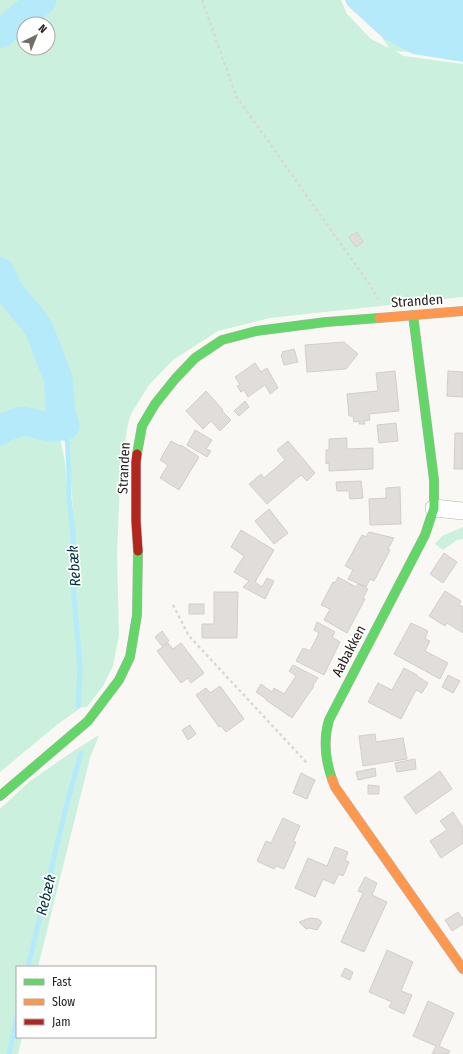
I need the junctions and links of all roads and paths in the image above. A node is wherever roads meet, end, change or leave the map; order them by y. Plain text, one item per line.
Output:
1 (202, 0) edge
2 (463, 311) edge
3 (413, 315) junction
4 (388, 317) junction
5 (434, 508) junction
6 (463, 511) edge
7 (173, 605) dead end
8 (327, 769) junction
9 (0, 796) edge
10 (463, 969) edge

1 - 4 path
2 - 3 street, Stranden
3 - 4 street, Stranden
3 - 5 street, Aabakken
4 - 9 street, Stranden
5 - 6 street
5 - 8 street, Aabakken
7 - 8 path
8 - 10 street, Aabakken

